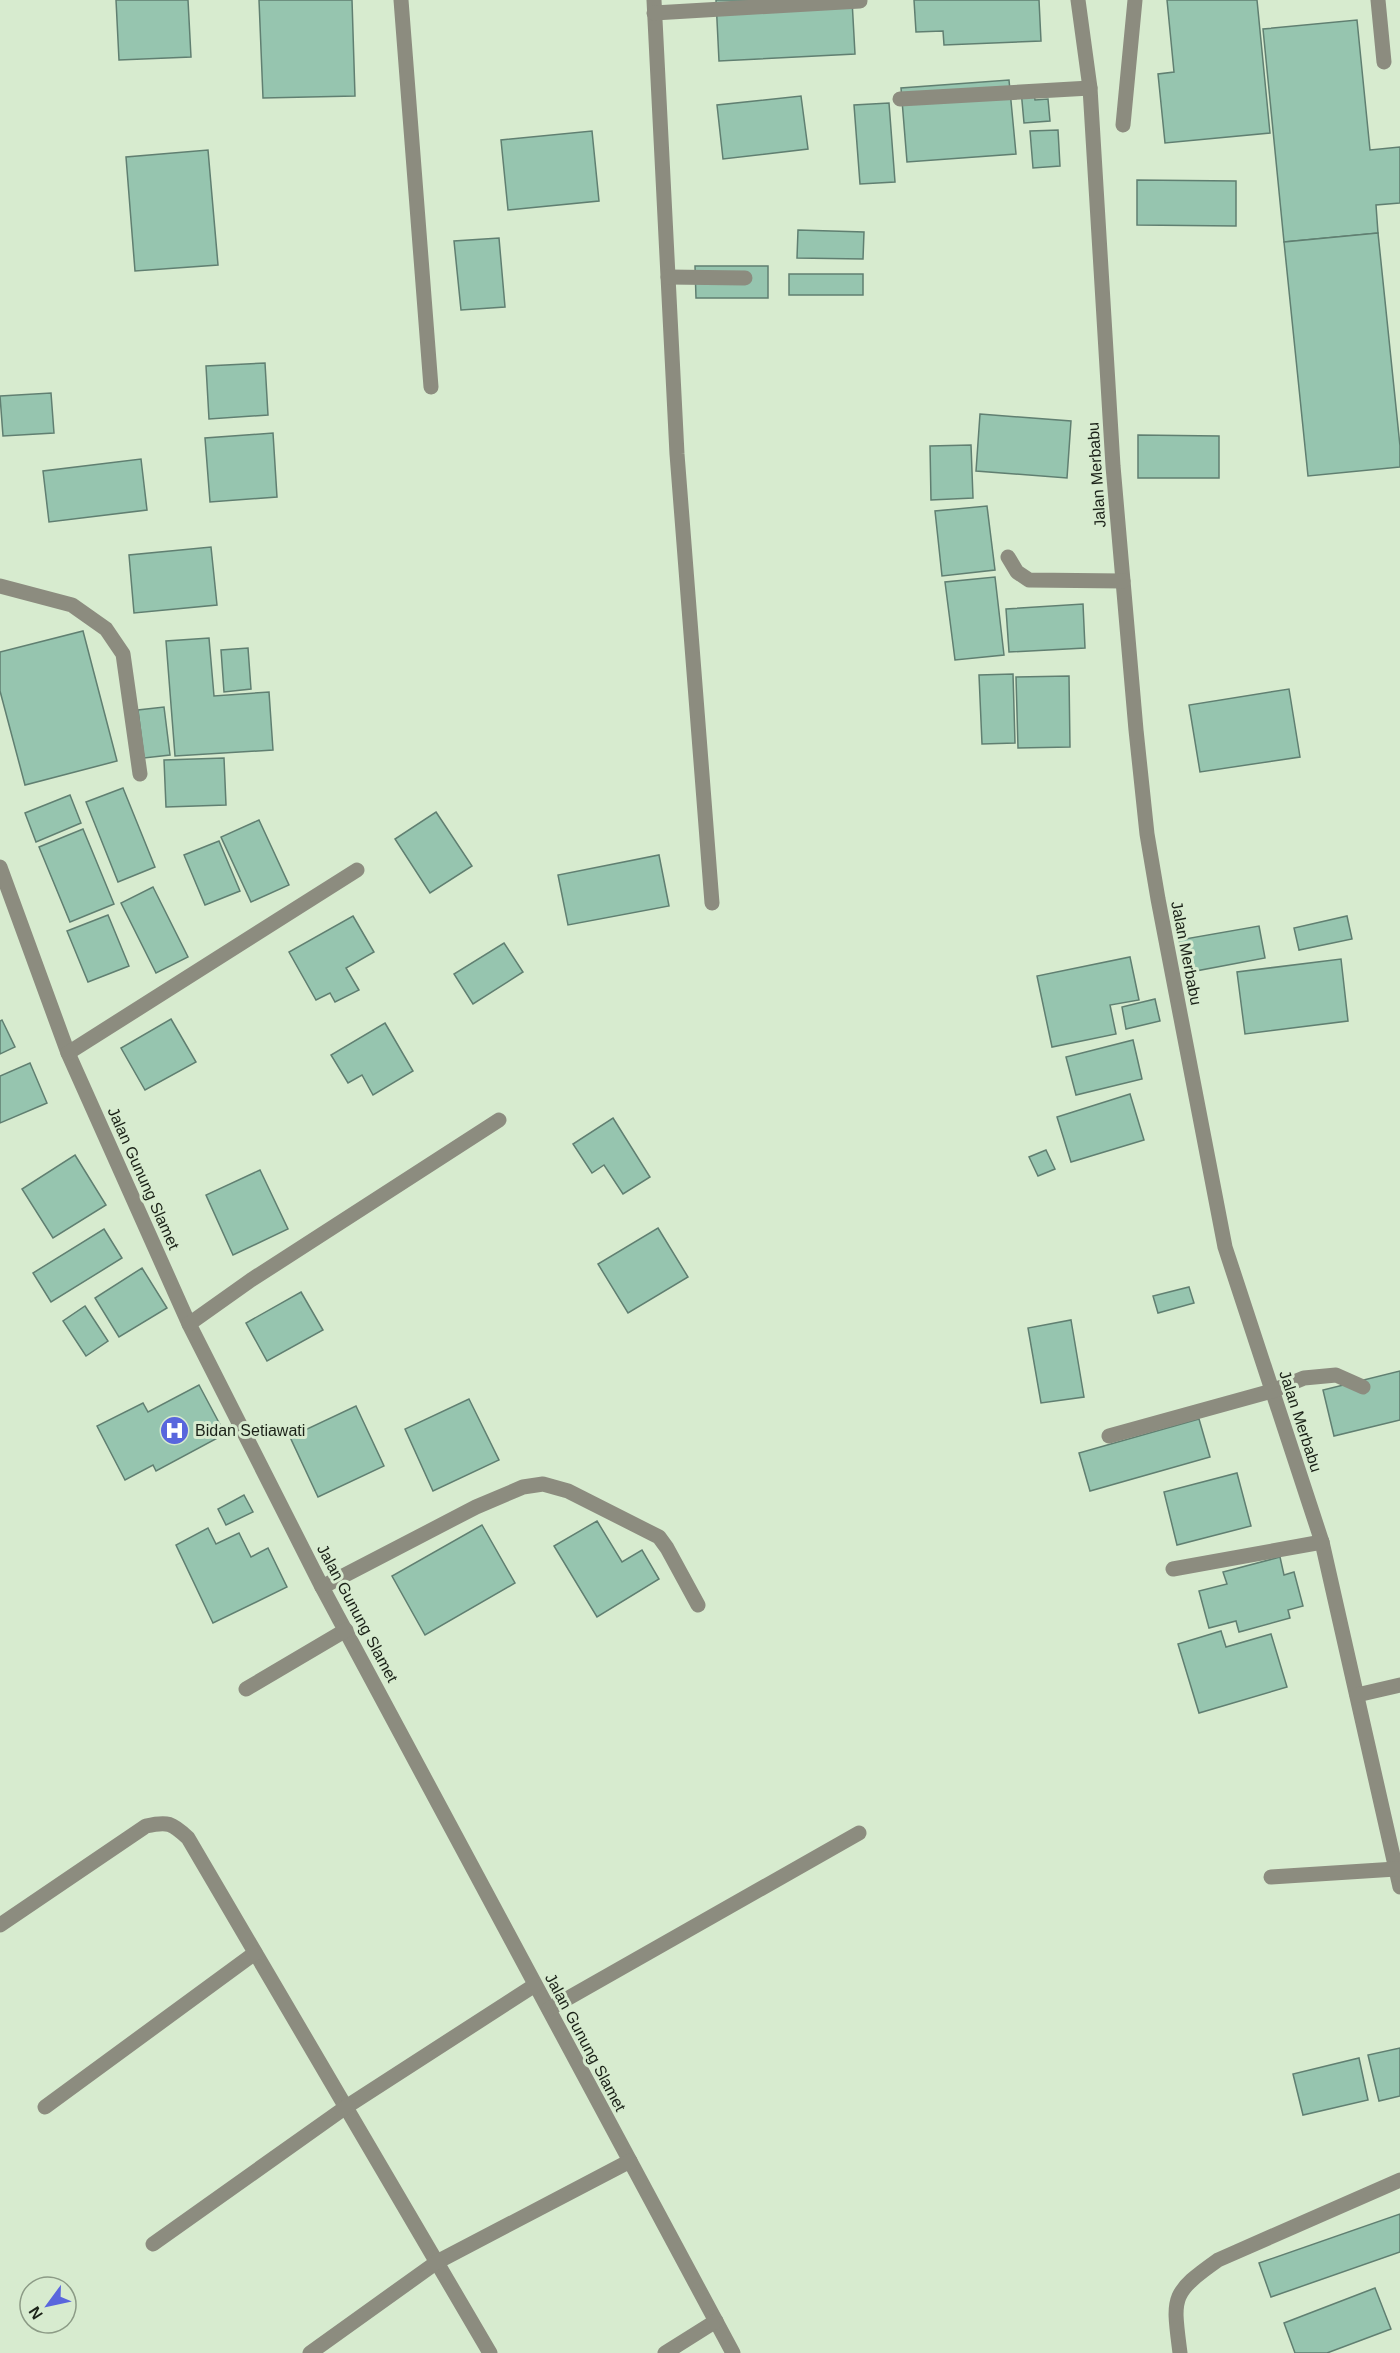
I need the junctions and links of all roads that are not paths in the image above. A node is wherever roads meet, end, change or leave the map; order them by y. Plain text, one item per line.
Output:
1 (401, 0) edge
2 (1078, 0) edge
3 (1135, 0) edge
4 (1378, 0) edge
5 (860, 1) edge
6 (654, 7) edge
7 (1384, 62) dead end
8 (1090, 88) junction
9 (900, 99) dead end
10 (1123, 125) dead end
11 (668, 277) junction
12 (745, 278) dead end
13 (431, 387) dead end
14 (1008, 557) dead end
15 (1123, 581) junction
16 (0, 586) edge
17 (140, 774) dead end
18 (0, 867) edge
19 (357, 870) dead end
20 (712, 903) dead end
21 (68, 1053) junction
22 (499, 1120) dead end
23 (189, 1324) junction
24 (1363, 1387) dead end
25 (1272, 1391) junction
26 (1109, 1436) dead end
27 (1322, 1542) junction
28 (1173, 1569) dead end
29 (322, 1587) junction
30 (698, 1605) dead end
31 (346, 1630) junction
32 (1400, 1685) edge
33 (246, 1689) dead end
34 (1357, 1695) junction
35 (859, 1833) dead end
36 (1396, 1849) edge
37 (1396, 1869) junction
38 (1271, 1877) dead end
39 (1400, 1887) edge
40 (0, 1925) edge
41 (255, 1953) junction
42 (535, 1985) junction
43 (549, 2009) junction
44 (45, 2107) dead end
45 (346, 2107) junction
46 (630, 2161) junction
47 (1400, 2180) edge
48 (153, 2244) dead end
49 (437, 2262) junction
50 (716, 2321) junction
51 (310, 2353) edge
52 (490, 2353) edge
53 (665, 2353) edge
54 (733, 2353) edge
55 (1180, 2353) edge

1 - 13 street
2 - 8 street, Jalan Merbabu
3 - 10 street
4 - 7 street
5 - 6 street
6 - 11 street
8 - 9 street
8 - 15 street, Jalan Merbabu
11 - 12 street
11 - 20 street
14 - 15 street
15 - 25 street, Jalan Merbabu
16 - 17 street
18 - 21 street, Jalan Gunung Slamet
19 - 21 street
21 - 23 street, Jalan Gunung Slamet
22 - 23 street
23 - 29 street, Jalan Gunung Slamet
24 - 25 street
25 - 26 street
25 - 27 street, Jalan Merbabu
27 - 28 street
27 - 34 street, Jalan Merbabu
29 - 30 street
29 - 31 street, Jalan Gunung Slamet
31 - 33 street
31 - 42 street, Jalan Gunung Slamet
32 - 34 street
34 - 36 street, Jalan Merbabu
35 - 43 street
36 - 37 street, Jalan Merbabu
37 - 38 street
37 - 39 street, Jalan Merbabu
40 - 41 street
41 - 44 street
41 - 45 street
42 - 43 street, Jalan Gunung Slamet
42 - 45 street
43 - 46 street, Jalan Gunung Slamet
45 - 48 street
45 - 49 street
46 - 49 street
46 - 50 street, Jalan Gunung Slamet
47 - 55 street
49 - 51 street
49 - 52 street
50 - 53 street
50 - 54 street, Jalan Gunung Slamet

